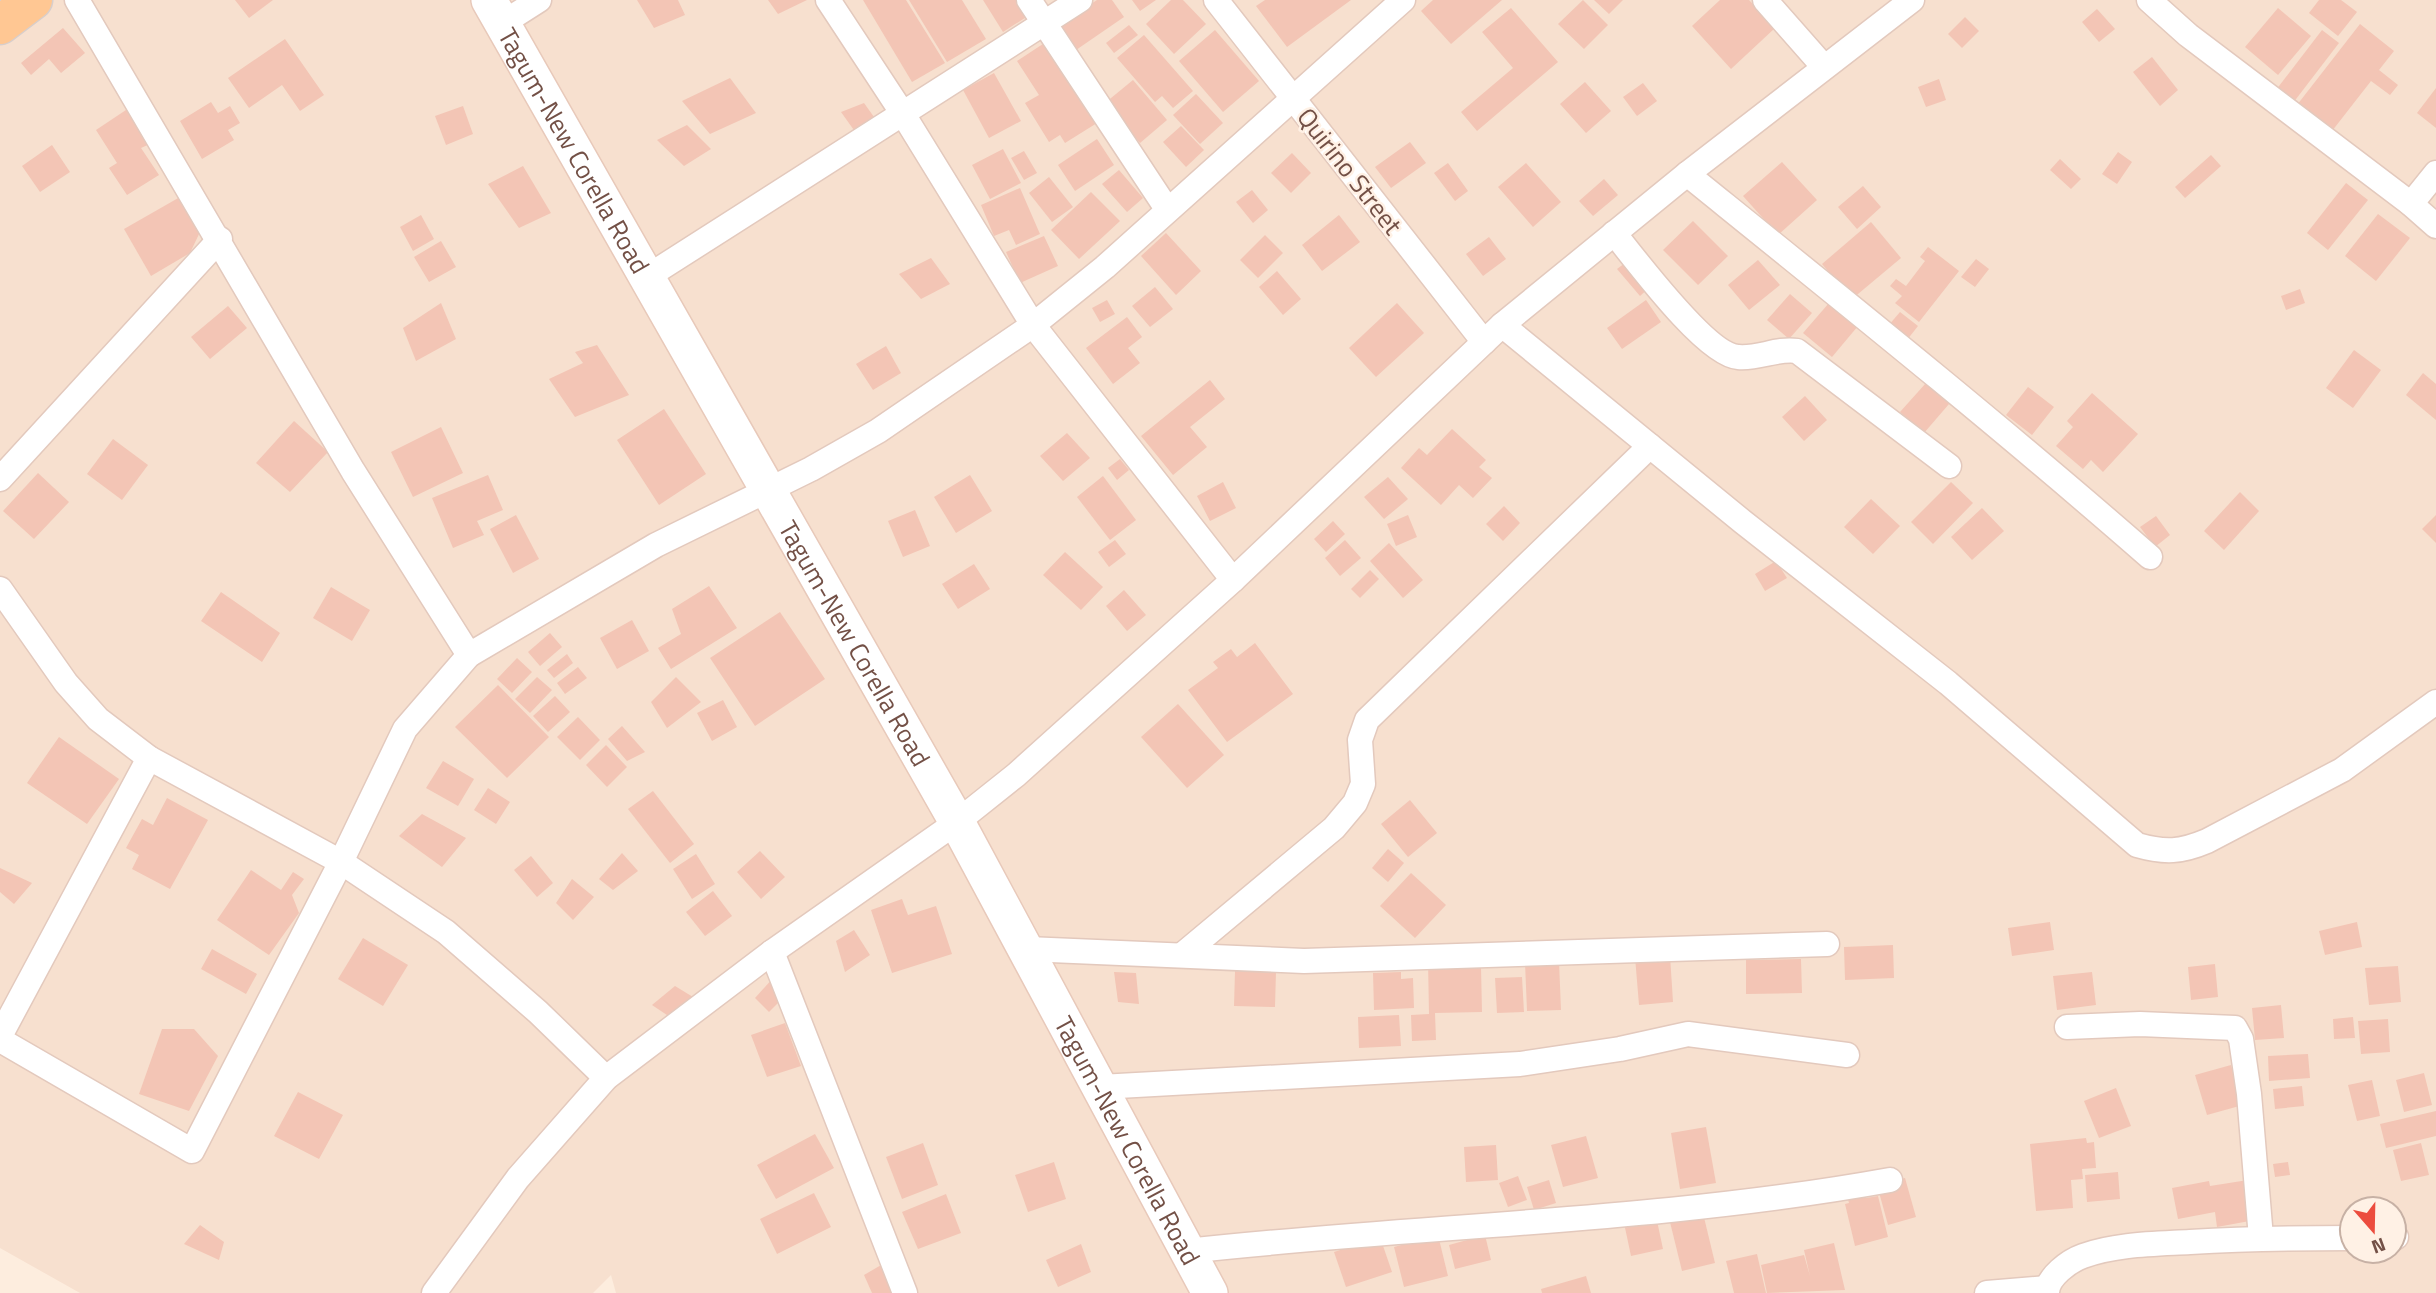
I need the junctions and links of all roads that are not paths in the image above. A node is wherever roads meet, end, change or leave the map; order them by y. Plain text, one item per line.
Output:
1 (33, 0) edge
2 (77, 0) edge
3 (539, 0) edge
4 (828, 0) edge
5 (1029, 0) edge
6 (1080, 0) edge
7 (1216, 0) edge
8 (1403, 0) edge
9 (1765, 0) edge
10 (1912, 0) edge
11 (2149, 0) edge
12 (496, 12) edge
13 (1044, 23) junction
14 (0, 26) edge
15 (1824, 67) junction
16 (1293, 97) junction
17 (903, 114) junction
18 (2436, 173) edge
19 (1687, 174) junction
20 (2411, 204) junction
21 (1167, 209) junction
22 (2436, 226) edge
23 (1614, 233) junction
24 (220, 239) junction
25 (647, 277) junction
26 (1033, 325) junction
27 (1502, 325) junction
28 (1483, 342) junction
29 (1650, 446) junction
30 (1949, 466) dead end
31 (0, 478) edge
32 (768, 491) junction
33 (2150, 557) dead end
34 (1233, 580) junction
35 (0, 589) edge
36 (469, 655) junction
37 (2436, 702) edge
38 (149, 758) junction
39 (957, 822) junction
40 (341, 862) junction
41 (1827, 944) dead end
42 (1027, 949) junction
43 (772, 952) junction
44 (1182, 955) junction
45 (2067, 1027) dead end
46 (0, 1038) edge
47 (1847, 1055) dead end
48 (606, 1078) junction
49 (1100, 1087) junction
50 (1890, 1180) dead end
51 (2261, 1238) junction
52 (2338, 1238) edge
53 (1187, 1251) junction
54 (2047, 1291) edge
55 (434, 1293) edge
56 (905, 1293) edge
57 (1210, 1293) edge
58 (1987, 1293) edge

1 - 14 main road
2 - 24 street
3 - 12 street
4 - 17 street
5 - 13 street
6 - 13 street
7 - 16 street, Quirino Street
8 - 16 street
9 - 15 street
10 - 15 street
11 - 20 street
12 - 25 main road, Tagum-New Corella Road
13 - 17 street
13 - 21 street
15 - 19 street
16 - 21 street
16 - 28 street, Quirino Street
17 - 25 street
17 - 26 street
18 - 20 street
19 - 23 street
19 - 33 street
20 - 22 street
21 - 26 street
23 - 27 street
23 - 30 street
24 - 31 street
24 - 36 street
25 - 32 main road, Tagum-New Corella Road
26 - 32 street
26 - 34 street
27 - 28 street
27 - 29 street
28 - 34 street
29 - 37 street
29 - 44 street
32 - 36 street
32 - 39 main road, Tagum-New Corella Road
34 - 39 street
35 - 38 street
36 - 40 street
38 - 40 street
38 - 46 street
39 - 42 main road, Tagum-New Corella Road
39 - 43 street
40 - 46 street
40 - 48 street
41 - 44 street
42 - 44 street
42 - 49 main road, Tagum-New Corella Road
43 - 48 street
43 - 56 street
45 - 51 street
47 - 49 street
48 - 55 street
49 - 53 main road, Tagum-New Corella Road
50 - 53 street
51 - 52 street
51 - 54 street
53 - 57 main road, Tagum-New Corella Road
54 - 58 street

